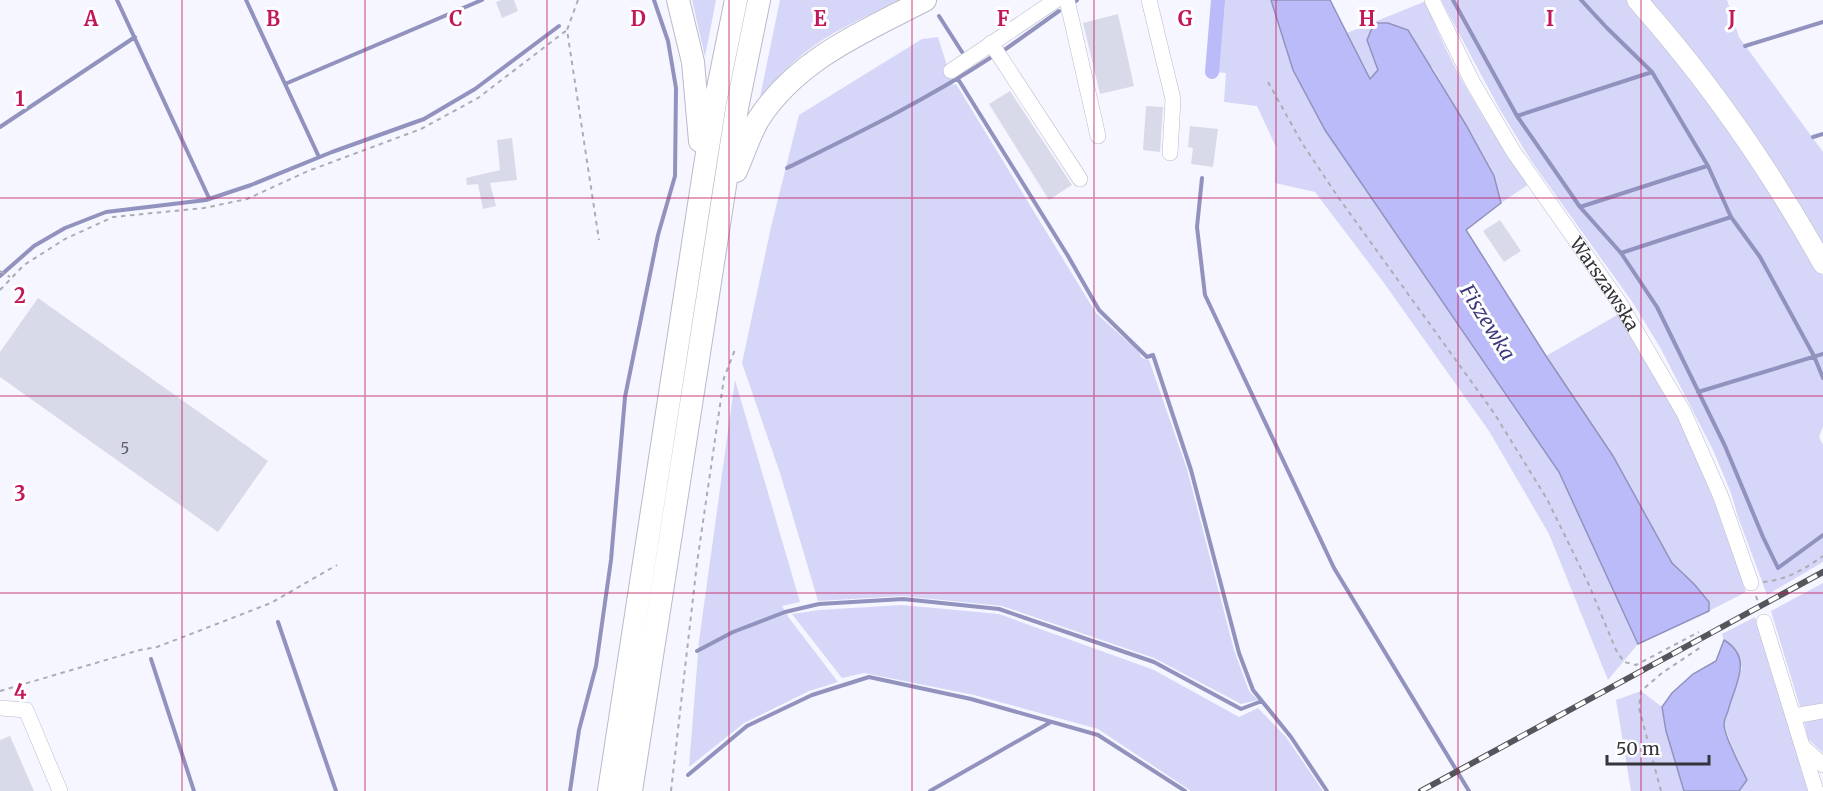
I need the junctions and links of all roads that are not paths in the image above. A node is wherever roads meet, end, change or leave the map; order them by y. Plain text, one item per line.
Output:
1 (678, 0) edge
2 (736, 0) edge
3 (759, 0) edge
4 (925, 0) edge
5 (1056, 0) edge
6 (1067, 0) edge
7 (1149, 0) edge
8 (1432, 0) edge
9 (1638, 0) edge
10 (991, 44) junction
11 (951, 71) dead end
12 (1098, 136) dead end
13 (1170, 153) dead end
14 (1080, 179) dead end
15 (702, 185) junction
16 (722, 203) junction
17 (1823, 264) edge
18 (1751, 583) road end
19 (1764, 622) road end
20 (0, 708) edge
21 (1823, 711) edge
22 (1794, 716) junction
23 (1803, 747) junction
24 (1823, 765) edge
25 (60, 791) edge
26 (609, 791) edge
27 (631, 791) edge
28 (1816, 791) edge

1 - 15 highway
2 - 15 highway
3 - 16 highway
4 - 16 highway
5 - 10 street
6 - 12 street
7 - 13 street
8 - 18 street, Warszawska
9 - 17 main road
10 - 11 street
10 - 14 street
15 - 26 highway
16 - 27 highway
19 - 22 street
20 - 25 street
21 - 22 street
22 - 23 street
23 - 24 street
23 - 28 street

